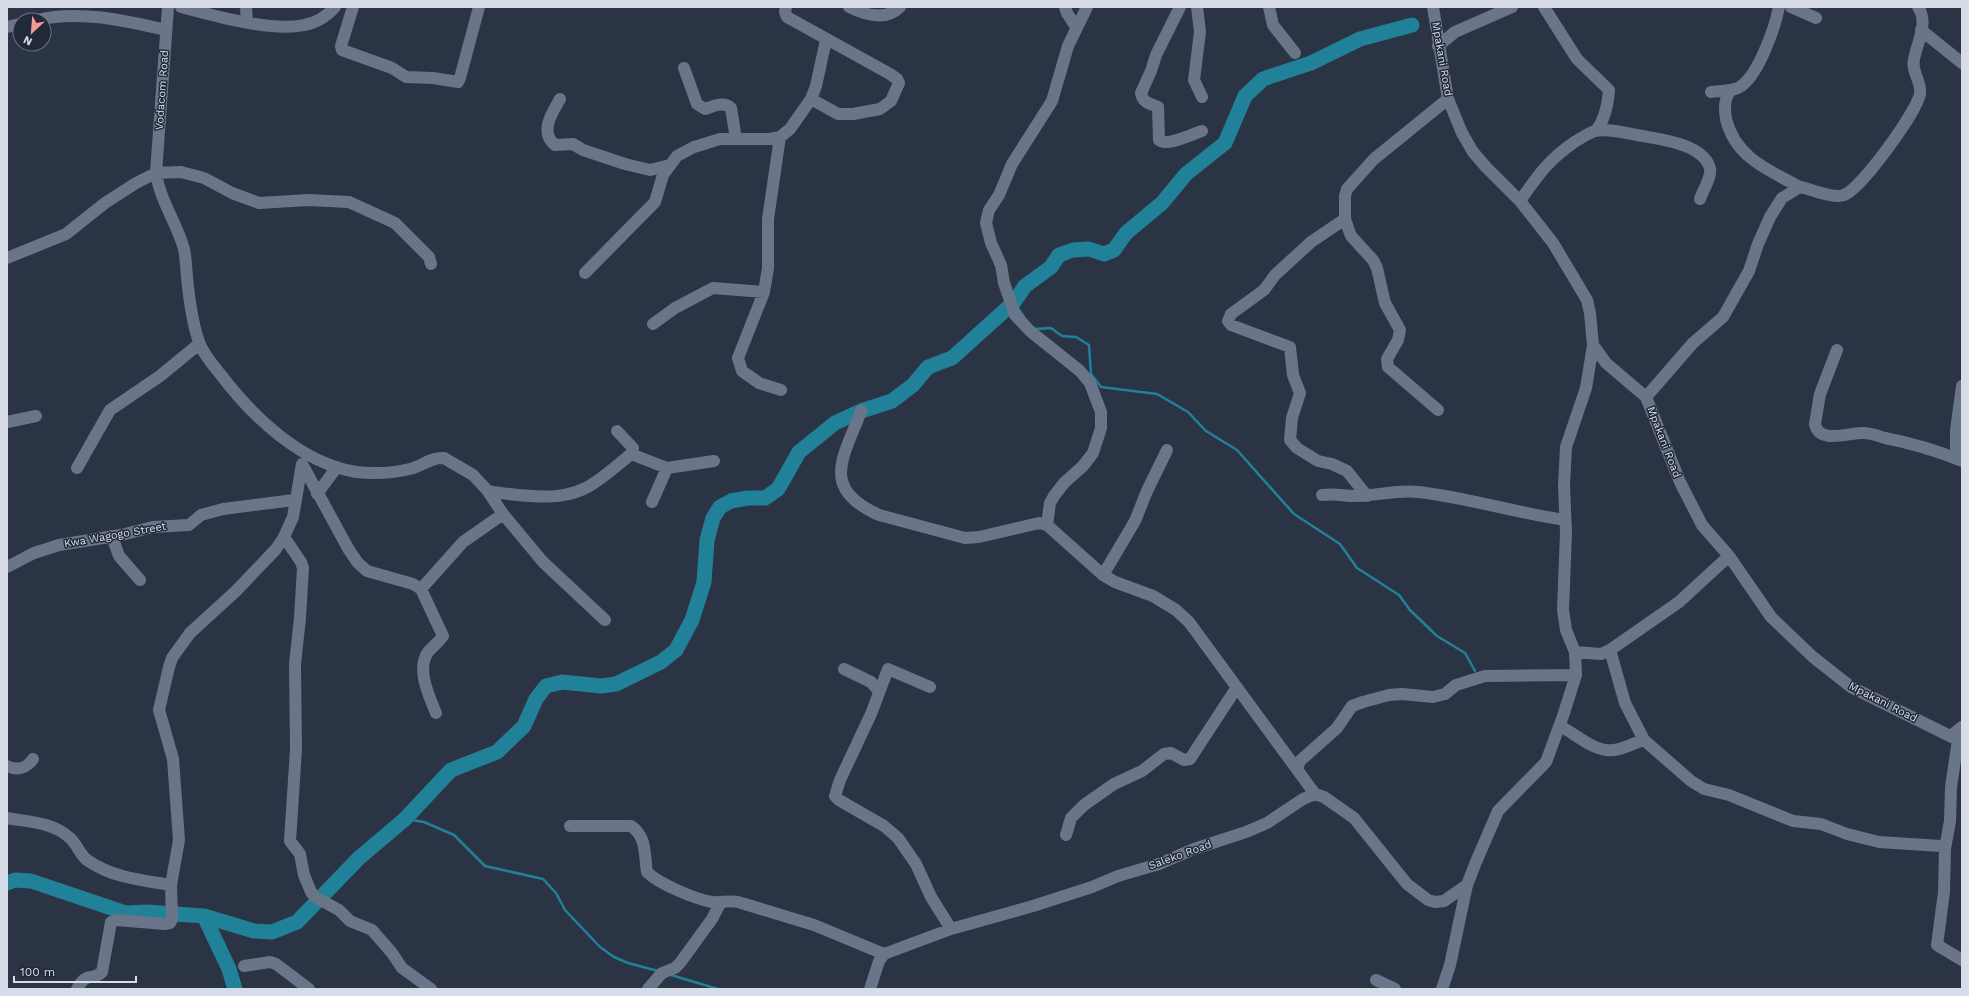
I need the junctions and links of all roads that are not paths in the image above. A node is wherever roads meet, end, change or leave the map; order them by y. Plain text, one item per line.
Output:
1 (168, 7) edge
2 (181, 7) edge
3 (246, 7) edge
4 (335, 7) edge
5 (353, 7) edge
6 (479, 7) edge
7 (786, 7) edge
8 (849, 7) edge
9 (900, 7) edge
10 (1065, 7) edge
11 (1087, 7) edge
12 (1180, 7) edge
13 (1197, 7) edge
14 (1269, 7) edge
15 (1433, 7) edge
16 (1512, 7) edge
17 (1544, 7) edge
18 (1779, 7) edge
19 (1792, 7) edge
20 (1918, 7) edge
21 (1816, 18) dead end
22 (52, 19) edge
23 (247, 22) junction
24 (1076, 27) junction
25 (166, 30) junction
26 (1921, 30) junction
27 (826, 40) junction
28 (1438, 46) junction
29 (1296, 53) dead end
30 (1962, 62) edge
31 (684, 68) dead end
32 (1731, 90) junction
33 (1711, 92) dead end
34 (1202, 97) dead end
35 (560, 99) dead end
36 (811, 99) junction
37 (1448, 99) junction
38 (1202, 131) dead end
39 (1596, 131) junction
40 (780, 137) junction
41 (736, 139) junction
42 (670, 165) junction
43 (156, 173) junction
44 (1800, 187) junction
45 (1700, 199) dead end
46 (1520, 201) junction
47 (1345, 219) junction
48 (7, 258) edge
49 (431, 264) dead end
50 (585, 273) dead end
51 (764, 292) junction
52 (653, 324) dead end
53 (199, 344) junction
54 (1593, 345) junction
55 (1836, 350) dead end
56 (1962, 386) edge
57 (781, 390) dead end
58 (1646, 397) junction
59 (1438, 410) dead end
60 (861, 411) dead end
61 (36, 416) dead end
62 (7, 422) edge
63 (617, 431) dead end
64 (295, 446) junction
65 (1167, 450) dead end
66 (631, 454) junction
67 (714, 460) dead end
68 (1959, 460) edge
69 (302, 464) junction
70 (337, 467) junction
71 (77, 468) dead end
72 (667, 468) junction
73 (487, 490) junction
74 (317, 494) junction
75 (1322, 495) dead end
76 (1367, 496) junction
77 (294, 500) junction
78 (652, 502) dead end
79 (503, 514) junction
80 (1565, 520) junction
81 (1047, 525) junction
82 (112, 536) junction
83 (284, 537) junction
84 (1729, 556) junction
85 (7, 567) edge
86 (1103, 575) junction
87 (140, 580) dead end
88 (421, 588) junction
89 (605, 620) dead end
90 (1610, 650) junction
91 (1575, 652) junction
92 (844, 669) dead end
93 (1576, 675) junction
94 (930, 687) dead end
95 (1237, 687) junction
96 (879, 691) junction
97 (436, 713) dead end
98 (1560, 726) junction
99 (1962, 727) edge
100 (1957, 739) edge
101 (1644, 740) junction
102 (33, 759) dead end
103 (7, 766) edge
104 (1298, 771) junction
105 (1315, 794) junction
106 (7, 818) edge
107 (570, 826) dead end
108 (1066, 834) dead end
109 (1945, 849) junction
110 (172, 885) junction
111 (1467, 885) junction
112 (721, 902) junction
113 (951, 929) junction
114 (884, 954) junction
115 (1962, 960) edge
116 (244, 966) dead end
117 (1376, 980) dead end
118 (77, 989) edge
119 (309, 989) edge
120 (431, 989) edge
121 (648, 989) edge
122 (870, 989) edge
123 (1395, 989) edge
124 (1442, 989) edge

1 - 25 street, Vodacom Road
2 - 23 street
3 - 23 street
4 - 23 street
5 - 6 street
7 - 27 street
8 - 9 street
10 - 24 street
11 - 24 street
12 - 38 street
13 - 34 street
14 - 29 street
15 - 28 street, Mpakani Road
16 - 28 street
17 - 39 street
18 - 32 street
19 - 21 street
20 - 26 street
22 - 25 street
24 - 81 street
25 - 43 street, Vodacom Road
26 - 30 street
26 - 44 street
27 - 36 street
27 - 36 street
28 - 37 street, Mpakani Road
31 - 41 street
32 - 33 street
32 - 44 street
35 - 42 street
36 - 40 street
37 - 46 street, Mpakani Road
37 - 47 street
39 - 45 street
39 - 46 street
40 - 41 street
40 - 51 street
41 - 42 street
42 - 50 street
43 - 48 street
43 - 49 street
43 - 53 street, Vodacom Road
44 - 58 street
46 - 54 street, Mpakani Road
47 - 59 street
47 - 76 street
51 - 52 street
51 - 57 street
53 - 64 street
53 - 71 street
54 - 58 street, Mpakani Road
54 - 80 street
55 - 68 street
56 - 68 street
58 - 84 street, Mpakani Road
60 - 81 street
61 - 62 street
63 - 66 street
64 - 69 street
64 - 70 street
65 - 86 street
66 - 72 street
66 - 73 street
67 - 72 street
69 - 74 street
69 - 77 street
70 - 73 street
70 - 74 street
72 - 78 street
73 - 79 street
74 - 88 street
75 - 76 street
76 - 80 street
77 - 82 street, Kwa Wagogo Street
77 - 83 street
79 - 88 street
79 - 89 street
80 - 91 street
81 - 86 street
82 - 85 street, Kwa Wagogo Street
82 - 87 street
83 - 110 street
83 - 120 street
84 - 90 street
84 - 100 street, Mpakani Road
86 - 95 street
88 - 97 street
90 - 91 street
90 - 101 street
91 - 93 street
92 - 96 street
93 - 98 street
93 - 104 street
94 - 96 street
95 - 104 street
95 - 108 street
96 - 113 street
98 - 101 street
98 - 111 street
99 - 100 street
100 - 109 street
101 - 109 street
102 - 103 street
104 - 105 street
105 - 111 street
105 - 113 street, Saleko Road
106 - 110 street
107 - 112 street
109 - 115 street
110 - 118 street
111 - 124 street
112 - 114 street
112 - 121 street
113 - 114 street, Saleko Road
114 - 122 street
116 - 119 street
117 - 123 street

